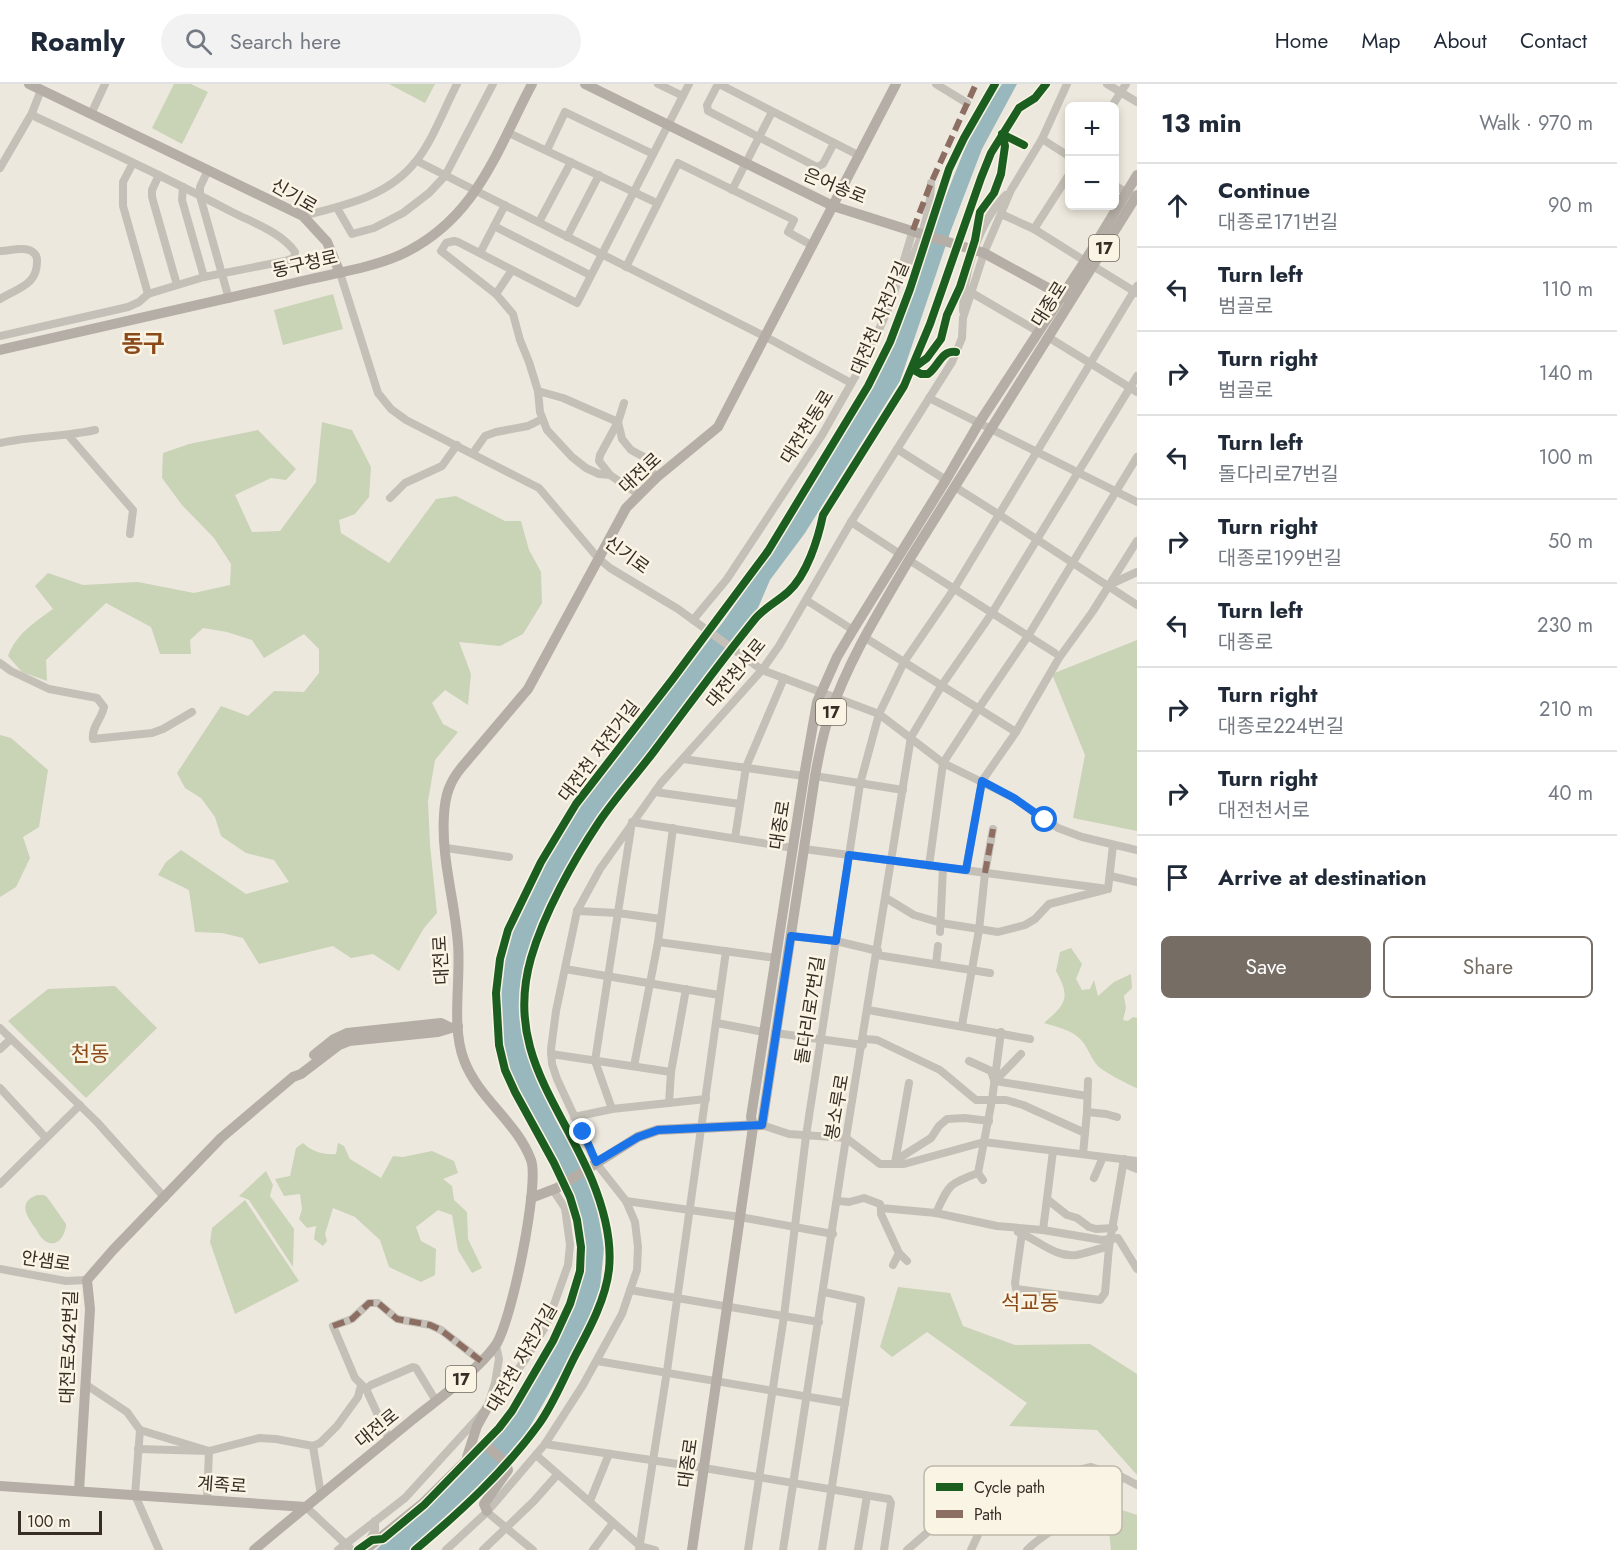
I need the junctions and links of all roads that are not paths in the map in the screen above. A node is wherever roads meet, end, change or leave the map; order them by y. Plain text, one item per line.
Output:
1 (29, 84) edge
2 (105, 84) edge
3 (457, 84) edge
4 (493, 84) edge
5 (532, 84) edge
6 (585, 84) edge
7 (658, 84) edge
8 (688, 84) edge
9 (719, 84) edge
10 (896, 84) edge
11 (936, 84) edge
12 (1067, 84) edge
13 (1107, 84) edge
14 (1126, 84) edge
15 (41, 90) junction
16 (1121, 92) junction
17 (683, 96) junction
18 (1115, 102) edge
19 (1137, 102) edge
20 (968, 103) dead end
21 (772, 112) junction
22 (32, 113) junction
23 (91, 114) junction
24 (668, 126) junction
25 (507, 132) junction
26 (759, 138) junction
27 (1042, 139) junction
28 (834, 142) junction
29 (547, 150) junction
30 (653, 154) junction
31 (860, 156) junction
32 (1068, 156) edge
33 (417, 160) junction
34 (571, 162) junction
35 (133, 163) junction
36 (746, 164) junction
37 (0, 168) edge
38 (208, 170) junction
39 (159, 175) junction
40 (600, 175) junction
41 (1137, 175) edge
42 (445, 176) junction
43 (1065, 181) edge
44 (931, 183) dead end
45 (183, 188) junction
46 (1119, 188) edge
47 (732, 190) junction
48 (1011, 190) junction
49 (477, 191) junction
50 (633, 192) junction
51 (200, 195) junction
52 (1134, 196) edge
53 (657, 203) junction
54 (505, 205) junction
55 (833, 206) junction
56 (337, 208) junction
57 (1001, 214) junction
58 (303, 216) junction
59 (539, 222) junction
60 (494, 225) junction
61 (1034, 229) junction
62 (914, 231) junction
63 (567, 237) junction
64 (813, 246) junction
65 (1, 252) edge
66 (480, 253) junction
67 (984, 253) junction
68 (601, 254) junction
69 (1089, 263) junction
70 (626, 267) junction
71 (512, 270) junction
72 (340, 273) junction
73 (223, 274) junction
74 (590, 275) junction
75 (204, 277) junction
76 (899, 278) junction
77 (177, 285) junction
78 (1136, 290) edge
79 (972, 293) junction
80 (148, 294) junction
81 (496, 294) junction
82 (1067, 298) junction
83 (0, 299) edge
84 (229, 299) junction
85 (963, 318) junction
86 (1044, 334) junction
87 (0, 336) edge
88 (766, 336) junction
89 (0, 350) edge
90 (1090, 363) junction
91 (1137, 376) edge
92 (851, 383) junction
93 (1133, 390) edge
94 (538, 391) junction
95 (929, 398) junction
96 (624, 403) dead end
97 (542, 419) junction
98 (618, 422) junction
99 (980, 423) junction
100 (991, 428) junction
101 (95, 430) dead end
102 (68, 435) junction
103 (0, 443) edge
104 (457, 445) junction
105 (897, 449) junction
106 (1036, 451) junction
107 (473, 453) junction
108 (1137, 457) edge
109 (1078, 471) junction
110 (610, 475) junction
111 (656, 478) junction
112 (950, 484) junction
113 (1116, 490) junction
114 (638, 494) junction
115 (390, 498) dead end
116 (1137, 502) edge
117 (999, 514) junction
118 (850, 522) junction
119 (130, 534) dead end
120 (1037, 539) junction
121 (1137, 541) edge
122 (904, 557) junction
123 (598, 558) junction
124 (1073, 562) junction
125 (1137, 572) edge
126 (1109, 585) junction
127 (954, 589) junction
128 (806, 600) junction
129 (1137, 605) edge
130 (992, 613) junction
131 (693, 620) junction
132 (853, 630) junction
133 (1028, 636) junction
134 (864, 637) junction
135 (1055, 653) dead end
136 (904, 662) junction
137 (0, 663) edge
138 (759, 668) junction
139 (784, 678) junction
140 (942, 685) junction
141 (821, 693) junction
142 (836, 698) junction
143 (979, 708) junction
144 (192, 712) dead end
145 (879, 714) junction
146 (1016, 732) junction
147 (911, 737) junction
148 (683, 759) junction
149 (944, 764) junction
150 (746, 767) junction
151 (809, 776) junction
152 (982, 781) junction
153 (860, 784) junction
154 (903, 790) junction
155 (655, 792) junction
156 (740, 804) junction
157 (632, 822) junction
158 (673, 828) junction
159 (993, 829) dead end
160 (735, 838) junction
161 (1113, 845) junction
162 (799, 848) junction
163 (446, 849) junction
164 (1137, 850) edge
165 (849, 855) junction
166 (509, 857) dead end
167 (892, 861) junction
168 (929, 866) junction
169 (943, 867) junction
170 (966, 870) junction
171 (985, 873) junction
172 (1110, 876) junction
173 (1137, 882) edge
174 (1108, 889) junction
175 (886, 898) junction
176 (577, 911) junction
177 (618, 913) junction
178 (661, 918) junction
179 (940, 928) junction
180 (979, 930) junction
181 (791, 936) junction
182 (836, 941) junction
183 (658, 942) junction
184 (938, 946) dead end
185 (726, 951) junction
186 (877, 953) junction
187 (776, 958) junction
188 (936, 964) junction
189 (565, 969) junction
190 (971, 970) junction
191 (990, 973) dead end
192 (609, 976) junction
193 (650, 983) junction
194 (686, 989) junction
195 (719, 995) junction
196 (868, 1010) junction
197 (717, 1023) junction
198 (962, 1025) junction
199 (453, 1027) junction
200 (0, 1028) edge
201 (769, 1032) junction
202 (1001, 1032) junction
203 (1029, 1038) dead end
204 (11, 1039) junction
205 (821, 1040) junction
206 (863, 1042) junction
207 (0, 1049) edge
208 (551, 1054) junction
209 (1022, 1054) dead end
210 (595, 1061) junction
211 (969, 1061) dead end
212 (634, 1066) junction
213 (672, 1072) junction
214 (995, 1081) junction
215 (1088, 1081) dead end
216 (909, 1083) dead end
217 (0, 1088) edge
218 (1087, 1096) junction
219 (706, 1099) junction
220 (992, 1100) junction
221 (669, 1103) junction
222 (80, 1105) junction
223 (612, 1108) junction
224 (1087, 1112) junction
225 (574, 1117) junction
226 (1117, 1118) dead end
227 (989, 1121) junction
228 (758, 1126) junction
229 (701, 1129) junction
230 (1085, 1133) junction
231 (806, 1136) junction
232 (46, 1137) junction
233 (846, 1138) junction
234 (984, 1142) junction
235 (1053, 1151) junction
236 (1083, 1154) junction
237 (1103, 1157) junction
238 (1125, 1159) junction
239 (1137, 1161) edge
240 (593, 1164) junction
241 (897, 1165) junction
242 (1137, 1169) edge
243 (1094, 1178) dead end
244 (0, 1184) edge
245 (555, 1189) junction
246 (165, 1198) junction
247 (531, 1198) junction
248 (1048, 1200) junction
249 (626, 1201) junction
250 (838, 1201) junction
251 (881, 1208) junction
252 (691, 1210) junction
253 (936, 1213) junction
254 (740, 1217) junction
255 (794, 1227) junction
256 (1008, 1227) junction
257 (1114, 1228) junction
258 (1043, 1230) junction
259 (1022, 1233) junction
260 (833, 1234) junction
261 (1110, 1243) junction
262 (899, 1253) junction
263 (906, 1261) dead end
264 (892, 1264) dead end
265 (0, 1269) edge
266 (1137, 1269) edge
267 (87, 1280) junction
268 (630, 1290) junction
269 (824, 1292) junction
270 (678, 1297) junction
271 (727, 1306) junction
272 (784, 1316) junction
273 (819, 1322) junction
274 (496, 1345) junction
275 (482, 1361) junction
276 (597, 1361) junction
277 (667, 1371) junction
278 (716, 1380) junction
279 (85, 1384) junction
280 (364, 1387) junction
281 (773, 1390) junction
282 (494, 1391) junction
283 (807, 1396) junction
284 (436, 1401) junction
285 (846, 1403) junction
286 (487, 1407) junction
287 (140, 1430) junction
288 (389, 1440) junction
289 (545, 1444) junction
290 (313, 1446) junction
291 (138, 1449) junction
292 (209, 1451) junction
293 (609, 1454) junction
294 (536, 1455) junction
295 (466, 1460) junction
296 (652, 1461) junction
297 (704, 1468) junction
298 (557, 1475) junction
299 (1122, 1477) edge
300 (759, 1478) junction
301 (793, 1483) junction
302 (1137, 1485) edge
303 (0, 1486) edge
304 (831, 1490) junction
305 (78, 1491) junction
306 (135, 1495) junction
307 (321, 1495) junction
308 (867, 1496) junction
309 (207, 1500) junction
310 (590, 1501) junction
311 (268, 1505) junction
312 (306, 1508) junction
313 (487, 1512) junction
314 (375, 1521) junction
315 (613, 1523) junction
316 (507, 1528) junction
317 (277, 1530) junction
318 (924, 1535) edge
319 (978, 1535) edge
320 (1046, 1535) edge
321 (350, 1548) edge
322 (640, 1548) edge
323 (159, 1550) edge
324 (254, 1550) edge
325 (338, 1550) edge
326 (364, 1550) edge
327 (446, 1550) edge
328 (483, 1550) edge
329 (532, 1550) edge
330 (593, 1550) edge
331 (655, 1550) edge
332 (692, 1550) edge
333 (748, 1550) edge
334 (783, 1550) edge
335 (822, 1550) edge
336 (858, 1550) edge
337 (885, 1550) edge
338 (907, 1550) edge
339 (971, 1550) edge
340 (1027, 1550) edge

1 - 15 main road, 신기로
2 - 23 street
3 - 33 street
4 - 42 street
5 - 25 main road, 동구청로
6 - 24 main road, 은어송로
7 - 17 street
8 - 17 street
9 - 21 street
9 - 26 street, 은어송로
10 - 31 main road, 대전로
11 - 20 street
12 - 27 street, 대전천서로
13 - 16 street
14 - 16 street
15 - 22 street
15 - 23 main road, 신기로
16 - 18 street
16 - 19 street
17 - 24 street
21 - 26 street
21 - 28 street
22 - 35 street
22 - 37 street
23 - 38 main road, 신기로
24 - 30 street
24 - 36 main road, 은어송로
25 - 29 street
25 - 49 main road, 동구청로
26 - 28 street, 은어송로
26 - 36 street
27 - 32 street
27 - 48 street, 대전천서로
28 - 31 street
29 - 30 street
29 - 34 street
30 - 50 street
31 - 55 main road, 대전로
33 - 42 street
33 - 56 street
34 - 40 street
34 - 59 street
35 - 39 street
35 - 80 street
36 - 47 street
36 - 55 main road, 은어송로
38 - 51 street
38 - 58 main road, 신기로
39 - 45 street
39 - 77 street
40 - 50 street
40 - 63 street
41 - 52 main road, 대종로 / 17
42 - 49 street
42 - 56 street
43 - 61 street
44 - 76 street
45 - 51 street
45 - 75 street
46 - 52 street
47 - 53 street
47 - 64 street
48 - 57 street, 대전천서로
48 - 85 street
49 - 54 street
49 - 72 main road, 동구청로
50 - 53 street
50 - 68 street
51 - 73 street
51 - 73 street
52 - 69 main road, 대종로 / 17
53 - 70 street
54 - 59 street
54 - 60 street
55 - 62 main road, 은어송로
55 - 64 main road, 대전로
56 - 58 street
57 - 61 street
57 - 67 street, 대전천서로
58 - 72 main road, 신기로
59 - 63 street
60 - 66 street
60 - 74 street
61 - 69 street
62 - 67 main road, 은어송로, bridge
62 - 76 street, 대전천동로
63 - 68 street
64 - 88 main road, 대전로
65 - 83 street
66 - 71 street
66 - 81 street
67 - 79 street, 대전천서로
67 - 82 main road
68 - 70 street
68 - 74 street
69 - 78 street
69 - 82 main road, 대종로 / 17
70 - 88 street
71 - 74 street
71 - 81 street
72 - 84 main road, 동구청로
72 - 104 street, 신기로
73 - 75 street
73 - 84 street
75 - 77 street
76 - 92 street, 대전천동로
77 - 80 street
78 - 90 street, 돌다리로7번길
79 - 85 street, 대전천서로
79 - 86 street, 대종로
80 - 87 street
81 - 94 street
82 - 86 main road, 대종로 / 17
84 - 89 main road, 동구청로
85 - 95 street, 대전천서로
86 - 90 street
86 - 99 main road, 대종로 / 17
86 - 100 main road, 대종로 / 17
88 - 92 street
88 - 111 main road, 대전로
90 - 93 street
90 - 106 street, 돌다리로7번길
91 - 93 street
92 - 131 street, 대전천동로
93 - 109 street
94 - 97 street
94 - 98 street
95 - 99 street
95 - 105 street, 대전천서로
96 - 98 street
97 - 107 street
97 - 110 street
98 - 110 street
98 - 111 street
99 - 100 street
99 - 112 main road, 대종로 / 17
100 - 106 street
100 - 112 main road, 대종로 / 17
101 - 102 street
102 - 103 street
102 - 119 street
104 - 107 street, 신기로
104 - 115 street
105 - 112 street
105 - 118 street, 대전천서로
106 - 109 street
106 - 117 street, 돌다리로7번길
107 - 123 street, 신기로
108 - 113 street
109 - 113 street
109 - 120 street
110 - 114 street
111 - 114 main road, 대전로
112 - 117 street
112 - 122 main road, 대종로 / 17
113 - 116 street
113 - 124 street
114 - 123 main road, 대전로
117 - 120 street
117 - 127 street, 돌다리로7번길
118 - 122 street
118 - 128 street, 대전천서로
120 - 124 street
120 - 130 street
121 - 126 street
122 - 127 street
122 - 132 main road, 대종로 / 17
122 - 134 main road, 대종로 / 17
123 - 131 street, 신기로
123 - 163 main road, 대전로
124 - 126 street
124 - 133 street
125 - 126 street
126 - 129 street
126 - 146 street
127 - 130 street
127 - 136 street, 돌다리로7번길
128 - 132 street
128 - 138 street, 대전천서로
130 - 133 street
130 - 140 street
131 - 138 street, 신기로
132 - 141 main road, 대종로 / 17
133 - 135 street
133 - 143 street
134 - 136 street
134 - 142 main road, 대종로 / 17
136 - 140 street
136 - 145 street, 돌다리로7번길
137 - 144 street
138 - 139 street, 신기로
138 - 148 street, 대전천서로
139 - 141 street, 신기로
139 - 150 street
140 - 143 street
140 - 147 street
141 - 142 street, 신기로
141 - 151 main road, 대종로 / 17
142 - 145 street, 신기로
142 - 151 main road, 대종로 / 17
143 - 146 street
143 - 149 street
145 - 147 street, 신기로
145 - 153 street, 돌다리로7번길
146 - 152 street
147 - 149 street, 신기로
147 - 154 street, 봉소루로
148 - 150 street
148 - 155 street, 대전천서로
149 - 152 street, 신기로
149 - 168 street
150 - 151 street
150 - 156 street
151 - 153 street
151 - 162 main road, 대종로 / 17
152 - 161 street, 신기로
152 - 170 street
153 - 154 street
153 - 165 street, 돌다리로7번길
154 - 167 street, 봉소루로
155 - 156 street
155 - 157 street, 대전천서로
156 - 160 street
157 - 158 street
157 - 176 street, 대전천서로
157 - 177 street
158 - 160 street
158 - 178 street
159 - 171 street
160 - 162 street
161 - 164 street, 신기로
161 - 172 street
162 - 165 street
162 - 181 main road, 대종로 / 17
162 - 187 main road, 대종로 / 17
163 - 166 street
163 - 199 main road, 대전로
165 - 167 street
165 - 182 street, 돌다리로7번길
167 - 168 street
167 - 175 street, 봉소루로
168 - 169 street
169 - 170 street
169 - 179 street
170 - 171 street
171 - 174 street
171 - 180 street
172 - 173 street
172 - 174 street
174 - 180 street
175 - 179 street
175 - 186 street, 봉소루로
176 - 177 street
176 - 189 street, 대전천서로
177 - 178 street
177 - 192 street
178 - 183 street
179 - 180 street
180 - 190 street
181 - 182 street
181 - 201 main road, 대종로 / 17
182 - 186 street
182 - 205 street, 돌다리로7번길
183 - 185 street
183 - 193 street
184 - 188 street
185 - 187 street
185 - 195 street
186 - 188 street
186 - 196 street, 봉소루로
187 - 201 main road, 대종로 / 17
188 - 190 street
189 - 192 street
189 - 208 street, 대전천서로
190 - 191 street
190 - 198 street
192 - 193 street
192 - 210 street
193 - 194 street
193 - 212 street
194 - 195 street
194 - 213 street
195 - 197 street
196 - 198 street
196 - 206 street, 봉소루로
197 - 201 street
197 - 219 street
198 - 202 street
199 - 246 main road, 대전로542번길
199 - 247 main road, 대전로
200 - 204 street
201 - 205 street
201 - 228 main road, 대종로 / 17
202 - 203 street
202 - 214 street
204 - 207 street
204 - 222 street
205 - 206 street
205 - 231 street, 돌다리로7번길
206 - 220 street
206 - 233 street, 봉소루로
208 - 210 street
208 - 225 street, 대전천서로
209 - 214 street
210 - 212 street
210 - 223 street
211 - 214 street
212 - 213 street
213 - 221 street
214 - 218 street
214 - 220 street
215 - 218 street
216 - 241 street
217 - 232 street
218 - 224 street
219 - 221 street
219 - 229 street
220 - 227 street
220 - 230 street
221 - 223 street
222 - 232 street
222 - 246 street
223 - 225 street
224 - 226 street
224 - 230 street
225 - 240 street, 대전천서로
227 - 234 street
227 - 241 street
228 - 229 main road
228 - 231 street
228 - 254 main road, 대종로
229 - 240 main road
229 - 252 street
230 - 236 street
231 - 233 street
231 - 255 street, 돌다리로7번길
232 - 244 street
233 - 241 street
233 - 250 street, 봉소루로
234 - 235 street
234 - 241 street
234 - 253 street
235 - 236 street
235 - 248 street
236 - 237 street
237 - 238 street
237 - 243 street
238 - 239 street
238 - 242 street
238 - 257 street
240 - 245 main road
240 - 249 street, 대전천서로
245 - 247 main road
245 - 282 street
246 - 267 main road, 대전로542번길
247 - 274 main road, 대전로 / 17
248 - 257 street
248 - 258 street
249 - 252 street
249 - 268 street, 대전천서로
250 - 251 street
250 - 260 street, 봉소루로
251 - 253 street
251 - 262 street
252 - 254 street
252 - 270 street
253 - 256 street
254 - 255 street
254 - 271 main road, 대종로
255 - 260 street
255 - 272 street, 돌다리로7번길
256 - 258 street
256 - 259 street
257 - 261 street
258 - 261 street
259 - 261 street
259 - 261 street
260 - 269 street, 봉소루로
261 - 266 street
262 - 263 street
262 - 264 street
265 - 267 street, 안샘로
267 - 279 main road, 대전로542번길
268 - 270 street
268 - 276 street, 대전천서로
269 - 273 street, 봉소루로
269 - 285 street
270 - 271 street
270 - 277 street
271 - 272 street
271 - 278 main road, 대종로
272 - 273 street
272 - 281 street, 돌다리로7번길
273 - 283 street, 봉소루로
274 - 275 main road, 대전로 / 17
274 - 282 street
275 - 280 street
275 - 284 main road, 대전로 / 17
276 - 277 street
276 - 289 street, 대전천서로
277 - 278 street
277 - 296 street
278 - 281 street
278 - 297 main road, 대종로
279 - 287 street
279 - 305 main road, 대전로542번길
280 - 284 street
280 - 288 street
280 - 290 street
281 - 283 street
281 - 300 street, 돌다리로7번길
282 - 286 street
283 - 285 street
283 - 301 street, 봉소루로
284 - 288 main road, 대전로 / 17
285 - 304 street
286 - 295 main road
286 - 314 street
287 - 291 street
287 - 292 street
288 - 307 main road, 대전로 / 17
289 - 293 street
289 - 294 street, 대전천서로
290 - 292 street
290 - 307 street
291 - 292 street
291 - 306 street
292 - 309 street
293 - 296 street
293 - 310 street
294 - 298 street
294 - 313 street, 대전천서로
295 - 313 main road
295 - 326 main road
296 - 297 street
296 - 322 street
297 - 300 street
297 - 332 main road, 대종로
298 - 310 street
298 - 316 street
299 - 302 street
300 - 301 street
300 - 333 street, 돌다리로7번길
301 - 304 street
301 - 334 street, 봉소루로
303 - 305 main road, 계족로
304 - 308 street
304 - 335 street
305 - 306 main road, 계족로
306 - 309 main road, 계족로
306 - 323 street
307 - 312 main road, 대전로 / 17
308 - 336 street
308 - 337 street
309 - 311 main road, 계족로
310 - 315 street
311 - 312 main road, 계족로
311 - 317 main road
312 - 317 main road, 대전로 / 17
312 - 321 street
313 - 316 street
313 - 327 street, 대전천서로
314 - 321 street
314 - 326 street
315 - 322 street
315 - 330 street
316 - 328 street
316 - 329 street
317 - 324 main road, 대전로 / 17
318 - 338 street
319 - 339 street
320 - 340 street
321 - 325 street
322 - 331 street

